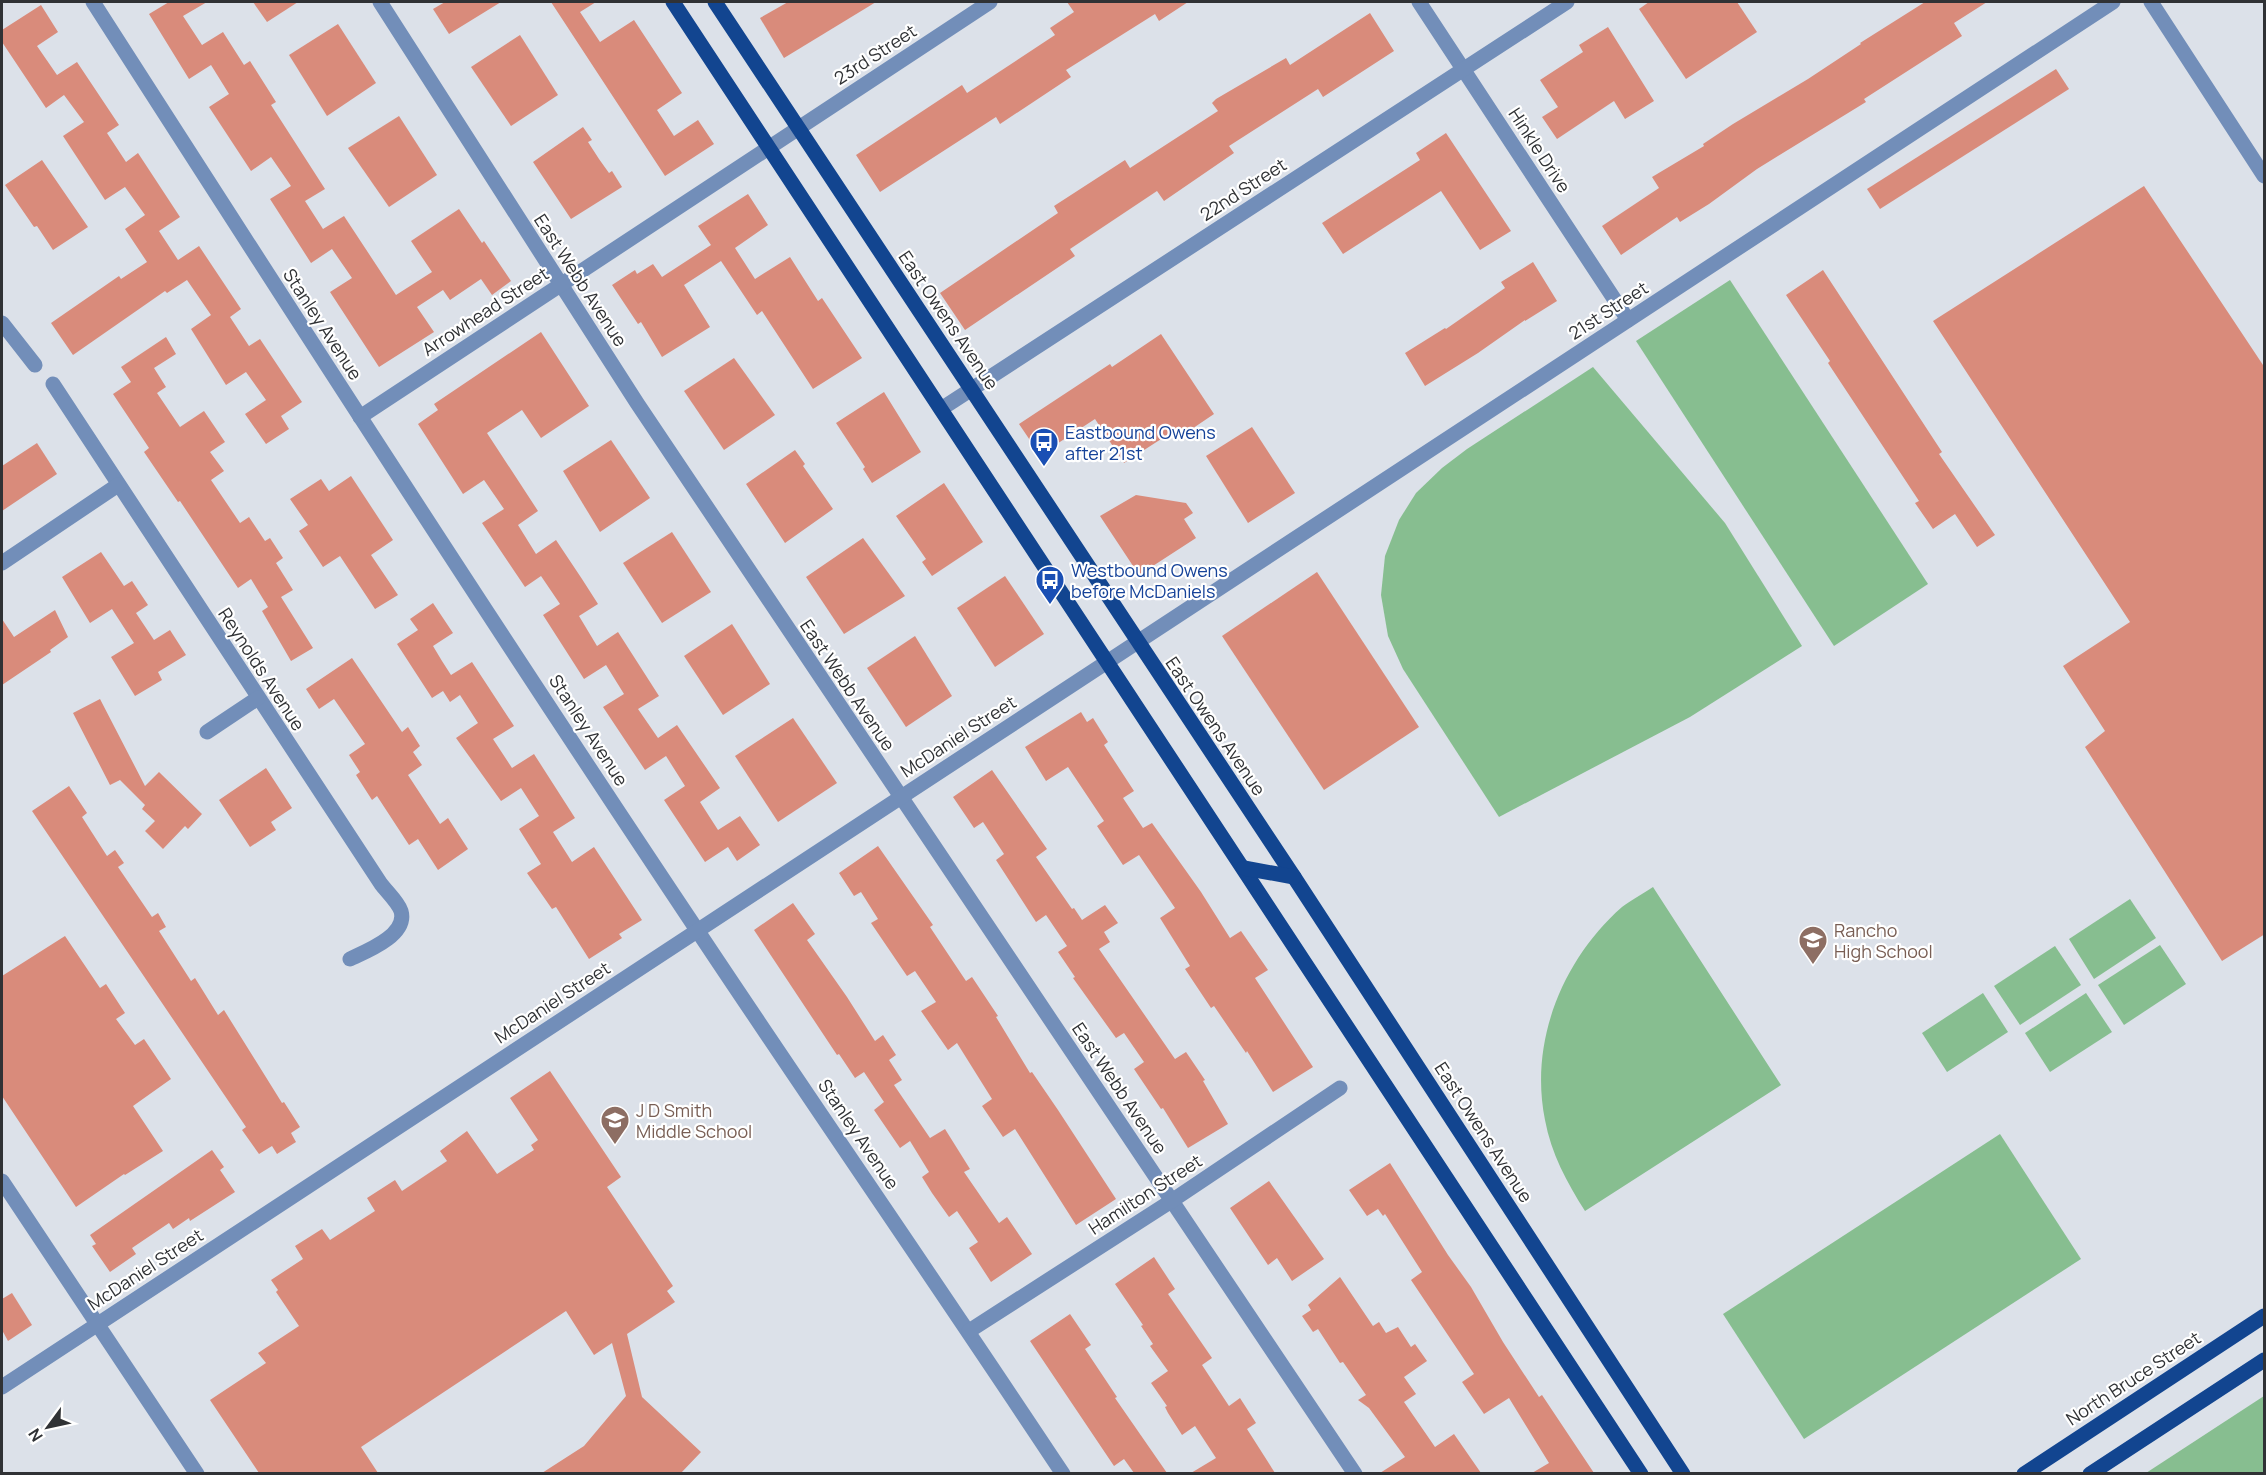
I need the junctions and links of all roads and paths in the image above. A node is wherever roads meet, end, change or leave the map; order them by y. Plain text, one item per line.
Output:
1 (93, 2) edge
2 (380, 2) edge
3 (673, 2) edge
4 (715, 2) edge
5 (990, 2) edge
6 (1419, 2) edge
7 (1567, 2) edge
8 (2114, 2) edge
9 (2151, 2) edge
10 (1463, 69) junction
11 (798, 128) junction
12 (782, 138) joint
13 (768, 148) junction
14 (2265, 176) edge
15 (560, 285) junction
16 (1628, 320) junction
17 (2, 323) edge
18 (35, 365) dead end
19 (52, 384) dead end
20 (971, 389) junction
21 (941, 409) junction
22 (360, 417) junction
23 (118, 485) junction
24 (2, 563) edge
25 (1137, 642) junction
26 (1124, 651) joint
27 (1107, 662) junction
28 (258, 698) junction
29 (207, 732) dead end
30 (900, 797) junction
31 (1244, 868) junction
32 (1294, 877) junction
33 (697, 930) junction
34 (350, 959) dead end
35 (1340, 1088) dead end
36 (2, 1181) edge
37 (1173, 1200) junction
38 (2265, 1316) edge
39 (97, 1324) junction
40 (969, 1331) junction
41 (2265, 1360) edge
42 (2, 1386) edge
43 (197, 1473) edge
44 (1063, 1473) edge
45 (1355, 1473) edge
46 (1641, 1473) edge
47 (1683, 1473) edge
48 (2024, 1473) edge
49 (2090, 1473) edge

1 - 22 street, Stanley Avenue
2 - 15 street, East Webb Avenue
3 - 13 main road
4 - 11 main road, East Owens Avenue
5 - 11 street, 23rd Street
6 - 10 street, Hinkle Drive
7 - 10 street, 22nd Street
8 - 16 street, 21st Street
9 - 14 street
10 - 16 street, Hinkle Drive
10 - 20 street, 22nd Street
11 - 12 street, 23rd Street
11 - 20 main road, East Owens Avenue
12 - 13 street, Arrowhead Street
13 - 15 street, Arrowhead Street
13 - 21 main road
15 - 22 street, Arrowhead Street
15 - 30 street, East Webb Avenue
16 - 25 street, 21st Street
17 - 18 street
19 - 23 street, Reynolds Avenue
20 - 21 street, 22nd Street
20 - 25 main road, East Owens Avenue
21 - 27 main road
22 - 33 street, Stanley Avenue
23 - 24 street
23 - 28 street, Reynolds Avenue
25 - 26 street, 21st Street
25 - 32 main road, East Owens Avenue
26 - 27 street, McDaniel Street
27 - 30 street, McDaniel Street
27 - 31 main road
28 - 29 street
28 - 34 street, Reynolds Avenue
30 - 33 street, McDaniel Street
30 - 37 street, East Webb Avenue
31 - 32 main road
31 - 46 main road
32 - 47 main road, East Owens Avenue
33 - 39 street, McDaniel Street
33 - 40 street, Stanley Avenue
35 - 37 street, Hamilton Street
36 - 39 street
37 - 40 street, Hamilton Street
37 - 45 street, East Webb Avenue
38 - 48 main road, North Bruce Street
39 - 42 street, McDaniel Street
39 - 43 street
40 - 44 street, Stanley Avenue
41 - 49 main road

